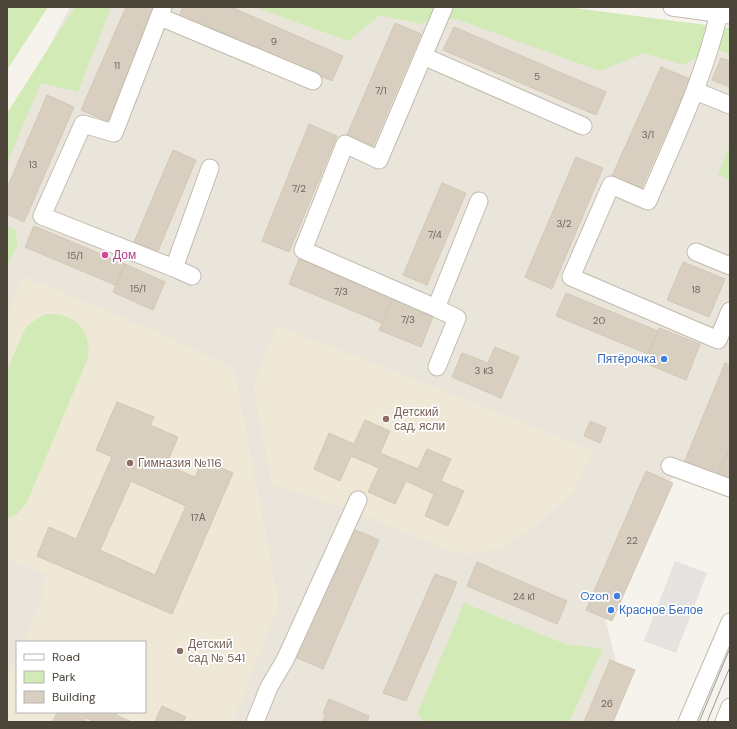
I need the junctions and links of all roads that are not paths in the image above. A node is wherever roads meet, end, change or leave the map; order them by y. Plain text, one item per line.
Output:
1 (444, 7) edge
2 (672, 7) edge
3 (162, 12) edge
4 (725, 14) edge
5 (423, 56) junction
6 (314, 81) dead end
7 (695, 91) junction
8 (730, 105) edge
9 (583, 126) dead end
10 (210, 168) dead end
11 (479, 202) dead end
12 (696, 252) dead end
13 (730, 266) edge
14 (174, 268) junction
15 (192, 276) dead end
16 (436, 308) junction
17 (730, 311) edge
18 (437, 367) dead end
19 (670, 466) dead end
20 (730, 488) edge
21 (358, 500) dead end
22 (730, 622) edge
23 (730, 707) edge
24 (255, 722) edge
25 (688, 722) edge
26 (724, 722) edge

1 - 5 street
2 - 4 street
3 - 6 street
3 - 14 street
4 - 7 street
5 - 9 street
5 - 16 street
7 - 8 street
7 - 17 street
10 - 14 street
11 - 16 street
12 - 13 street
14 - 15 street
16 - 18 street
19 - 20 street
21 - 24 street
22 - 25 street
23 - 26 street

